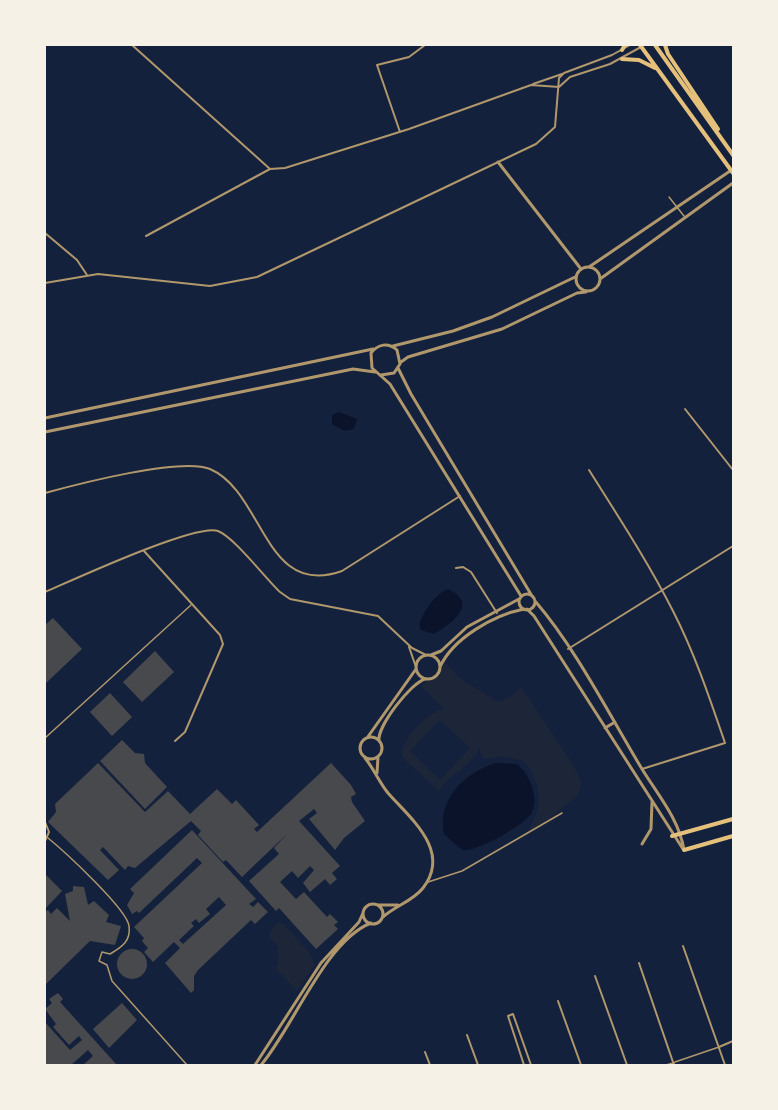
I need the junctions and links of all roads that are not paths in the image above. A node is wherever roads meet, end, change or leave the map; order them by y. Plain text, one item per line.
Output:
1 (132, 45) edge
2 (425, 45) edge
3 (625, 45) edge
4 (630, 45) edge
5 (655, 45) edge
6 (665, 45) edge
7 (642, 46) edge
8 (622, 50) junction
9 (622, 59) junction
10 (656, 68) junction
11 (564, 73) junction
12 (531, 85) junction
13 (559, 87) junction
14 (400, 132) junction
15 (728, 148) junction
16 (733, 155) edge
17 (498, 162) junction
18 (270, 169) junction
19 (732, 170) edge
20 (733, 183) edge
21 (669, 197) dead end
22 (676, 206) junction
23 (685, 217) junction
24 (45, 232) edge
25 (146, 236) dead end
26 (589, 267) junction
27 (581, 269) junction
28 (87, 274) junction
29 (576, 277) junction
30 (600, 279) junction
31 (45, 283) edge
32 (586, 292) junction
33 (391, 346) junction
34 (375, 348) junction
35 (399, 366) junction
36 (376, 372) junction
37 (381, 375) junction
38 (686, 409) dead end
39 (45, 417) edge
40 (45, 432) edge
41 (589, 470) dead end
42 (733, 470) edge
43 (45, 493) edge
44 (460, 496) junction
45 (733, 546) edge
46 (144, 551) junction
47 (456, 568) dead end
48 (662, 590) junction
49 (45, 592) edge
50 (532, 596) junction
51 (520, 598) junction
52 (535, 602) junction
53 (191, 604) junction
54 (525, 609) junction
55 (496, 613) junction
56 (408, 645) junction
57 (568, 649) junction
58 (429, 655) junction
59 (440, 667) junction
60 (416, 668) junction
61 (425, 679) junction
62 (615, 722) junction
63 (605, 728) junction
64 (45, 738) edge
65 (368, 738) junction
66 (175, 741) dead end
67 (380, 741) junction
68 (378, 757) junction
69 (365, 758) junction
70 (642, 769) junction
71 (377, 775) junction
72 (652, 801) junction
73 (562, 813) dead end
74 (733, 819) edge
75 (46, 825) edge
76 (681, 833) junction
77 (672, 836) junction
78 (733, 836) edge
79 (46, 839) edge
80 (642, 844) dead end
81 (684, 850) junction
82 (427, 882) junction
83 (406, 902) junction
84 (375, 904) junction
85 (363, 913) junction
86 (382, 918) junction
87 (371, 923) junction
88 (683, 946) dead end
89 (639, 963) dead end
90 (595, 976) dead end
91 (558, 1001) dead end
92 (467, 1035) dead end
93 (733, 1041) edge
94 (719, 1047) junction
95 (425, 1052) dead end
96 (674, 1064) edge
97 (187, 1065) edge
98 (255, 1065) edge
99 (261, 1065) edge
100 (430, 1065) edge
101 (478, 1065) edge
102 (524, 1065) edge
103 (531, 1065) edge
104 (580, 1065) edge
105 (627, 1065) edge
106 (668, 1065) edge
107 (725, 1065) edge

1 - 18 street
2 - 14 street
3 - 8 main road
4 - 8 street
5 - 15 main road
6 - 15 main road
7 - 9 street
7 - 10 main road
8 - 11 street
9 - 10 main road
9 - 13 street
10 - 19 main road
11 - 12 street
11 - 13 street
12 - 13 street
12 - 14 street
13 - 17 street
14 - 18 street
15 - 16 main road
17 - 27 street
17 - 28 street
18 - 25 street
19 - 22 street
20 - 23 street
21 - 22 street
22 - 23 street
22 - 26 street
23 - 30 street
24 - 28 street
26 - 27 street
26 - 30 street
27 - 29 street
28 - 31 street
29 - 32 street
29 - 33 street
30 - 32 street
32 - 35 street
33 - 34 street
33 - 35 street
34 - 36 street
34 - 39 street
35 - 37 street
35 - 50 street
36 - 37 street
36 - 40 street
37 - 44 street
38 - 42 street
41 - 48 street
43 - 44 street
44 - 51 street
45 - 48 street
46 - 49 street
46 - 53 street
46 - 56 street
47 - 55 street
48 - 57 street
48 - 70 street
50 - 51 street
50 - 52 street
51 - 54 street
51 - 55 street
52 - 54 street
52 - 57 street
53 - 64 street
53 - 66 street
54 - 59 street
54 - 63 street
55 - 58 street
56 - 58 street
56 - 60 street
57 - 62 street
58 - 59 street
58 - 60 street
59 - 61 street
60 - 61 street
60 - 65 street
61 - 67 street
62 - 63 street
62 - 70 street
63 - 72 street
65 - 67 street
65 - 69 street
67 - 68 street
68 - 69 street
68 - 71 street
69 - 71 street
70 - 76 street
71 - 82 street
72 - 77 street
72 - 80 street
73 - 82 street
74 - 76 main road
75 - 79 street
76 - 77 main road
76 - 81 street
77 - 81 street
78 - 81 main road
79 - 97 street
82 - 83 street
83 - 84 street
83 - 86 street
84 - 85 street
84 - 86 street
85 - 87 street
85 - 98 street
86 - 87 street
87 - 99 street
88 - 94 street
89 - 96 street
90 - 105 street
91 - 104 street
92 - 101 street
93 - 94 street
94 - 96 street
94 - 107 street
95 - 100 street
96 - 106 street
102 - 103 street

